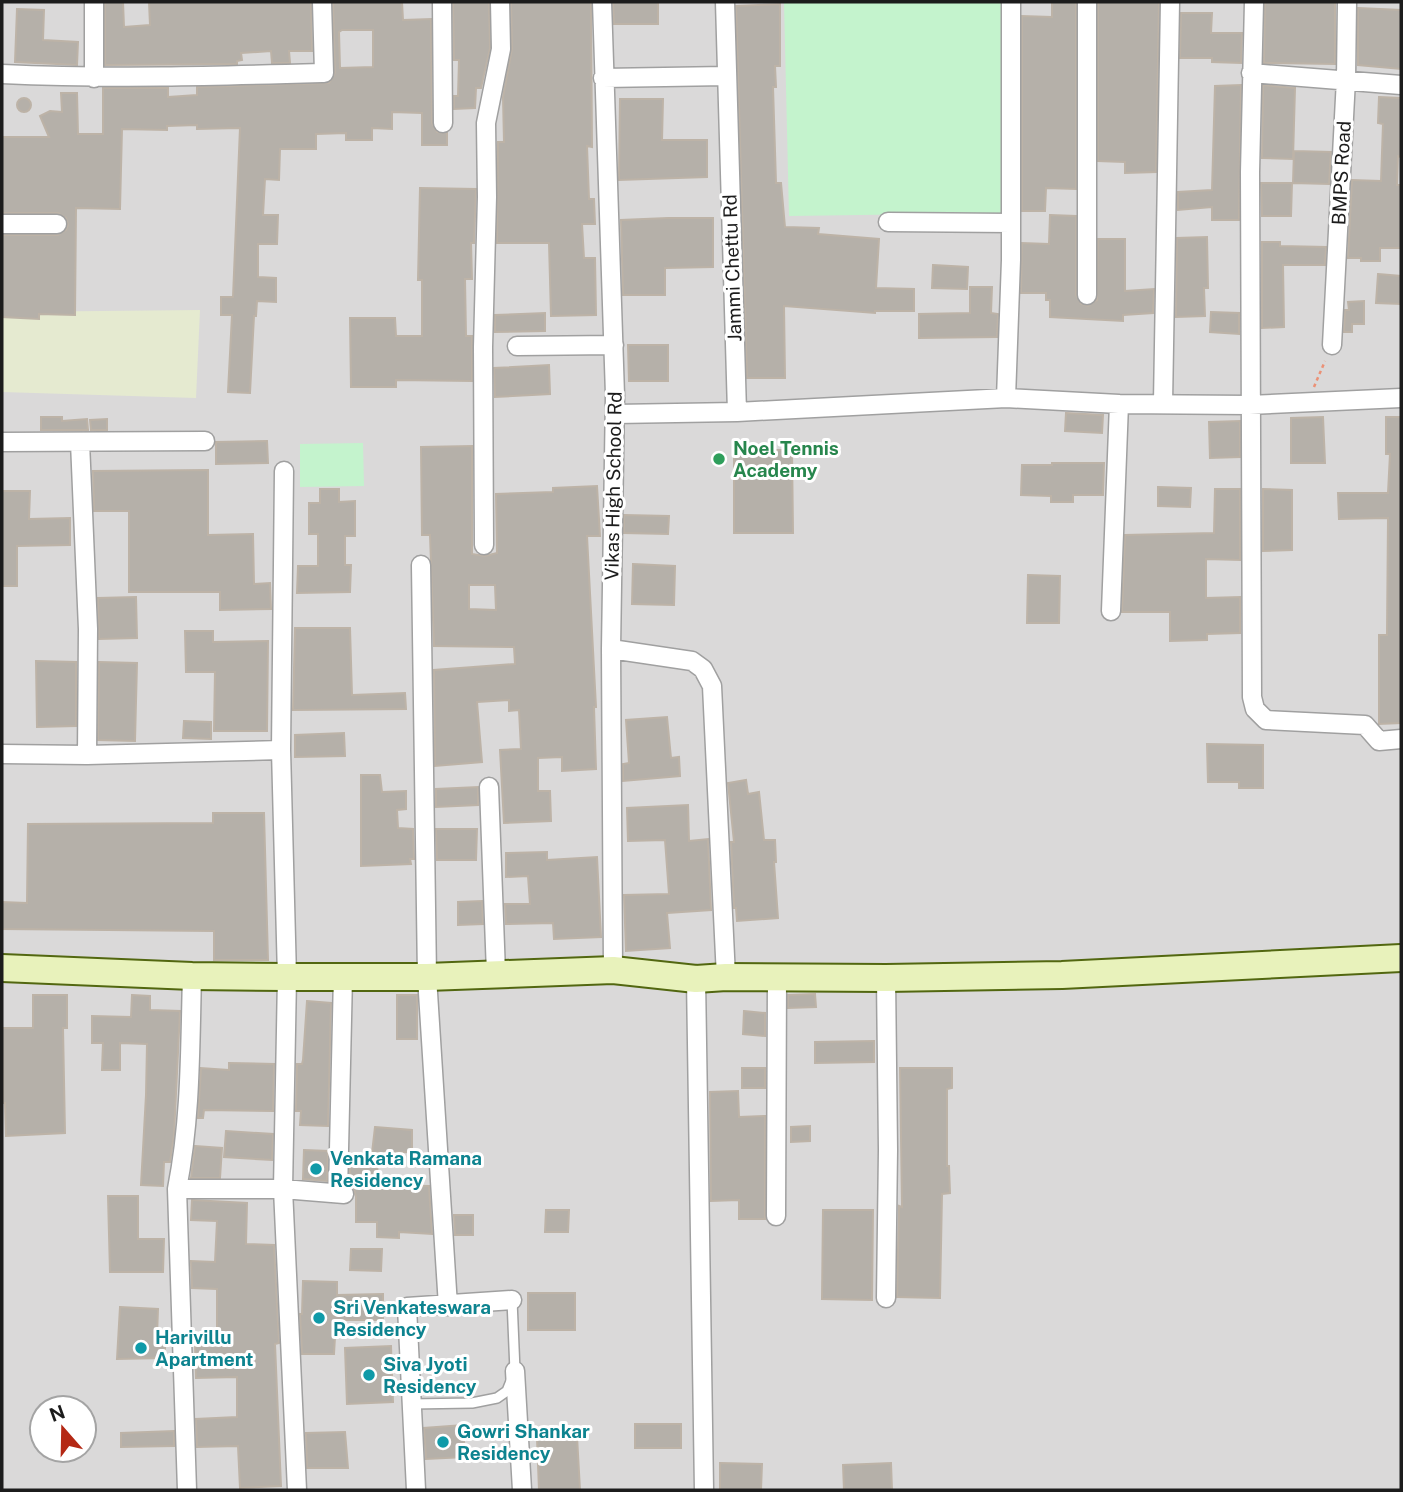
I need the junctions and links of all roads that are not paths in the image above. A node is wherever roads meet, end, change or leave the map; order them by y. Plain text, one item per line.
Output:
1 (94, 2) edge
2 (321, 2) edge
3 (442, 2) edge
4 (500, 2) edge
5 (602, 2) edge
6 (725, 2) edge
7 (1012, 2) edge
8 (1087, 2) edge
9 (1170, 2) edge
10 (1254, 2) edge
11 (1346, 2) edge
12 (2, 74) edge
13 (1251, 74) junction
14 (726, 76) junction
15 (94, 78) junction
16 (603, 78) junction
17 (1346, 79) junction
18 (1401, 85) edge
19 (443, 123) dead end
20 (888, 222) dead end
21 (1012, 223) junction
22 (2, 224) edge
23 (57, 224) dead end
24 (1087, 295) dead end
25 (614, 345) junction
26 (1332, 345) road end
27 (517, 346) dead end
28 (1006, 398) junction
29 (1401, 398) edge
30 (1163, 403) junction
31 (1119, 404) junction
32 (1249, 405) junction
33 (737, 412) junction
34 (615, 414) junction
35 (205, 441) dead end
36 (2, 442) edge
37 (80, 442) junction
38 (284, 471) dead end
39 (484, 545) dead end
40 (421, 565) dead end
41 (1111, 611) dead end
42 (611, 649) junction
43 (1401, 739) edge
44 (281, 750) junction
45 (2, 754) edge
46 (87, 755) junction
47 (489, 787) dead end
48 (1401, 958) edge
49 (2, 968) edge
50 (613, 970) junction
51 (496, 972) junction
52 (192, 976) junction
53 (343, 976) junction
54 (427, 976) junction
55 (287, 977) junction
56 (726, 977) junction
57 (777, 977) junction
58 (886, 978) junction
59 (696, 979) junction
60 (177, 1189) junction
61 (282, 1189) junction
62 (776, 1216) dead end
63 (886, 1298) dead end
64 (512, 1300) joint
65 (448, 1306) junction
66 (515, 1371) junction
67 (411, 1404) junction
68 (187, 1490) edge
69 (298, 1490) edge
70 (416, 1490) edge
71 (522, 1490) edge
72 (704, 1490) edge

1 - 15 street
2 - 15 street
3 - 19 street
4 - 39 street
5 - 16 street, Vikas High School Rd
6 - 14 street, Jammi Chettu Rd
7 - 21 street
8 - 24 street
9 - 30 street
10 - 13 street
11 - 17 street, BMPS Road
12 - 15 street
13 - 17 street
13 - 32 street
14 - 16 street
14 - 33 street, Jammi Chettu Rd
16 - 25 street, Vikas High School Rd
17 - 18 street
17 - 26 street, BMPS Road
20 - 21 street
21 - 28 street
22 - 23 street
25 - 27 street
25 - 34 street, Vikas High School Rd
28 - 31 street
28 - 33 street
29 - 32 street
30 - 31 street
30 - 32 street
31 - 41 street
32 - 43 street
33 - 34 street
34 - 42 street, Vikas High School Rd
35 - 37 street
36 - 37 street
37 - 46 street
38 - 44 street
40 - 54 street
42 - 50 street, Vikas High School Rd
42 - 56 street
44 - 46 street
44 - 55 street
45 - 46 street
47 - 51 street
48 - 58 street
49 - 52 street
50 - 51 street
50 - 59 street
51 - 54 street
52 - 55 street
52 - 60 street
53 - 54 street
53 - 55 street
53 - 61 street
54 - 65 street
55 - 61 street
56 - 57 street
56 - 59 street
57 - 58 street
57 - 62 street
58 - 63 street
59 - 72 street
60 - 61 street
60 - 68 street
61 - 69 street
64 - 65 street
64 - 66 lane
65 - 67 street
66 - 67 lane
66 - 71 street
67 - 70 street

